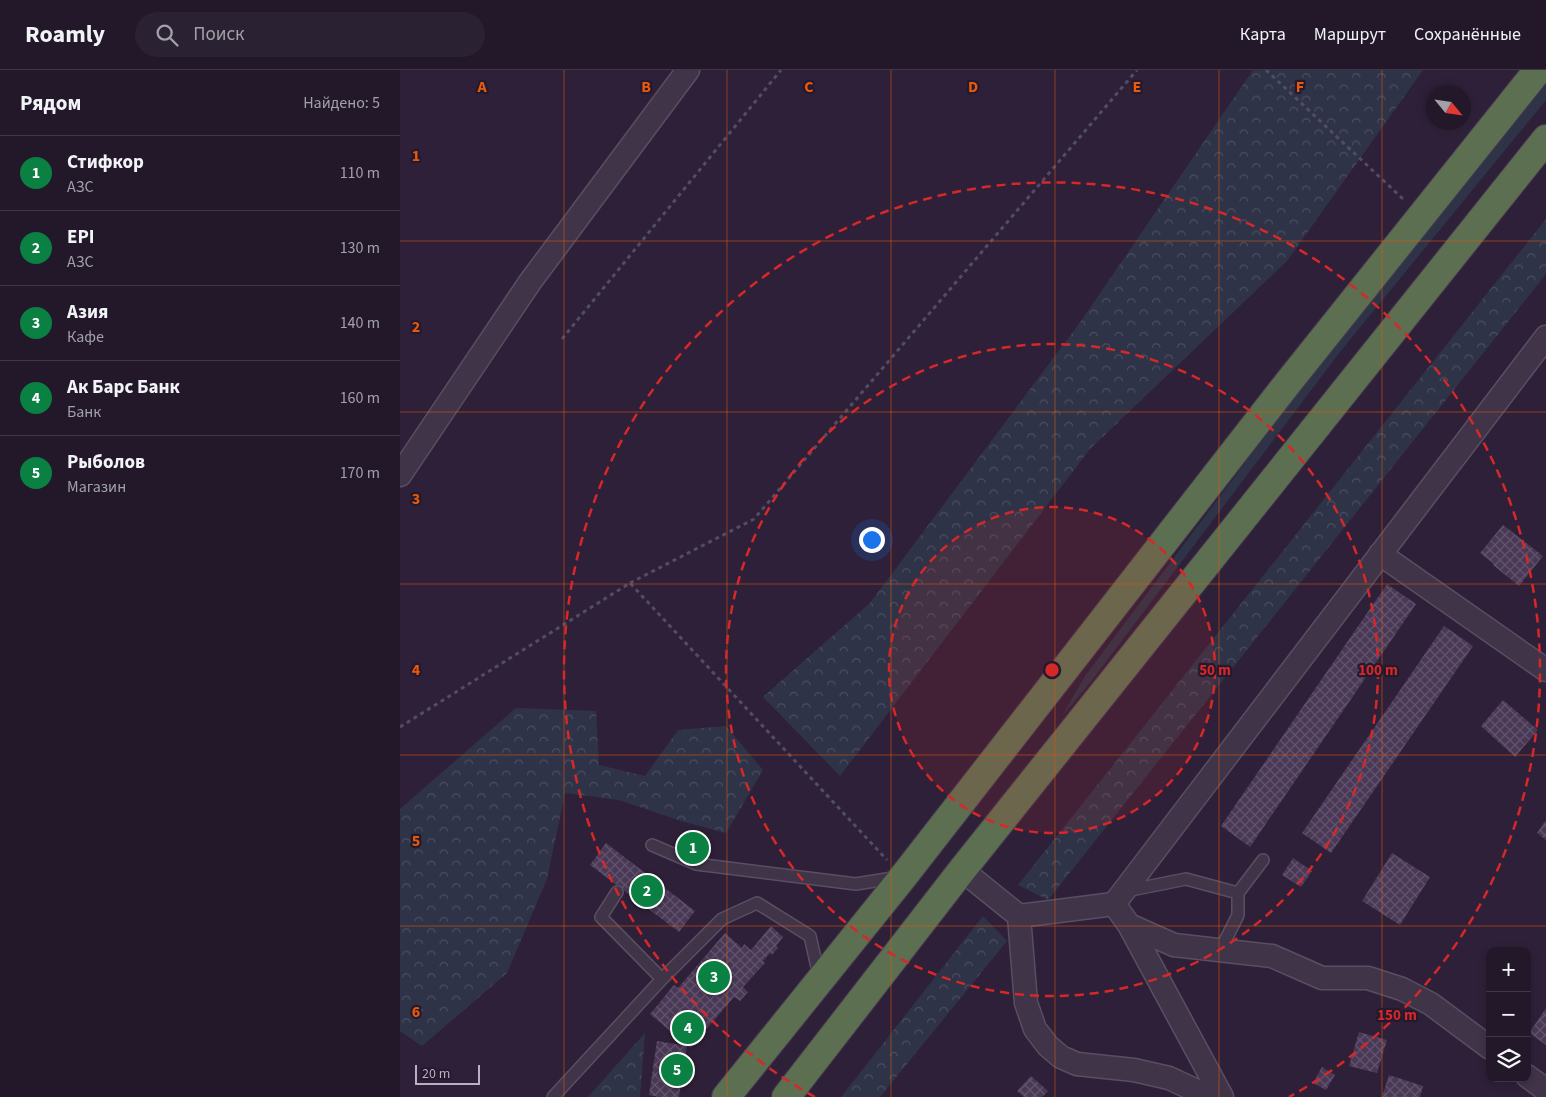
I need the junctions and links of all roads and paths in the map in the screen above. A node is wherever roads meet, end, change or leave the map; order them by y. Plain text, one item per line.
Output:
1 (688, 70) edge
2 (781, 70) edge
3 (1137, 70) edge
4 (1266, 70) edge
5 (1538, 70) edge
6 (1546, 139) edge
7 (1421, 217) junction
8 (1546, 337) edge
9 (562, 339) dead end
10 (400, 475) edge
11 (1380, 554) junction
12 (630, 583) junction
13 (1546, 670) edge
14 (400, 727) edge
15 (652, 845) dead end
16 (1263, 860) dead end
17 (962, 870) junction
18 (903, 877) junction
19 (616, 892) dead end
20 (1238, 893) junction
21 (1119, 898) junction
22 (1019, 916) junction
23 (1129, 925) junction
24 (1221, 949) junction
25 (820, 978) junction
26 (662, 979) junction
27 (1486, 1045) edge
28 (1531, 1079) edge
29 (1546, 1090) edge
30 (553, 1097) edge
31 (726, 1097) edge
32 (786, 1097) edge
33 (1206, 1097) edge
34 (1222, 1097) edge

1 - 10 street
2 - 9 path
3 - 12 path
4 - 7 path
5 - 7 highway
6 - 17 highway
7 - 18 highway
8 - 11 street
11 - 13 street
11 - 21 street
12 - 14 path
12 - 18 path
15 - 18 lane
16 - 20 lane
17 - 22 street
17 - 32 highway
18 - 25 highway
19 - 26 lane
20 - 21 lane
20 - 24 lane
21 - 22 street
21 - 23 street
22 - 33 street
23 - 24 street
23 - 34 street
24 - 27 street
25 - 26 lane
25 - 31 highway
26 - 30 lane
28 - 29 street

